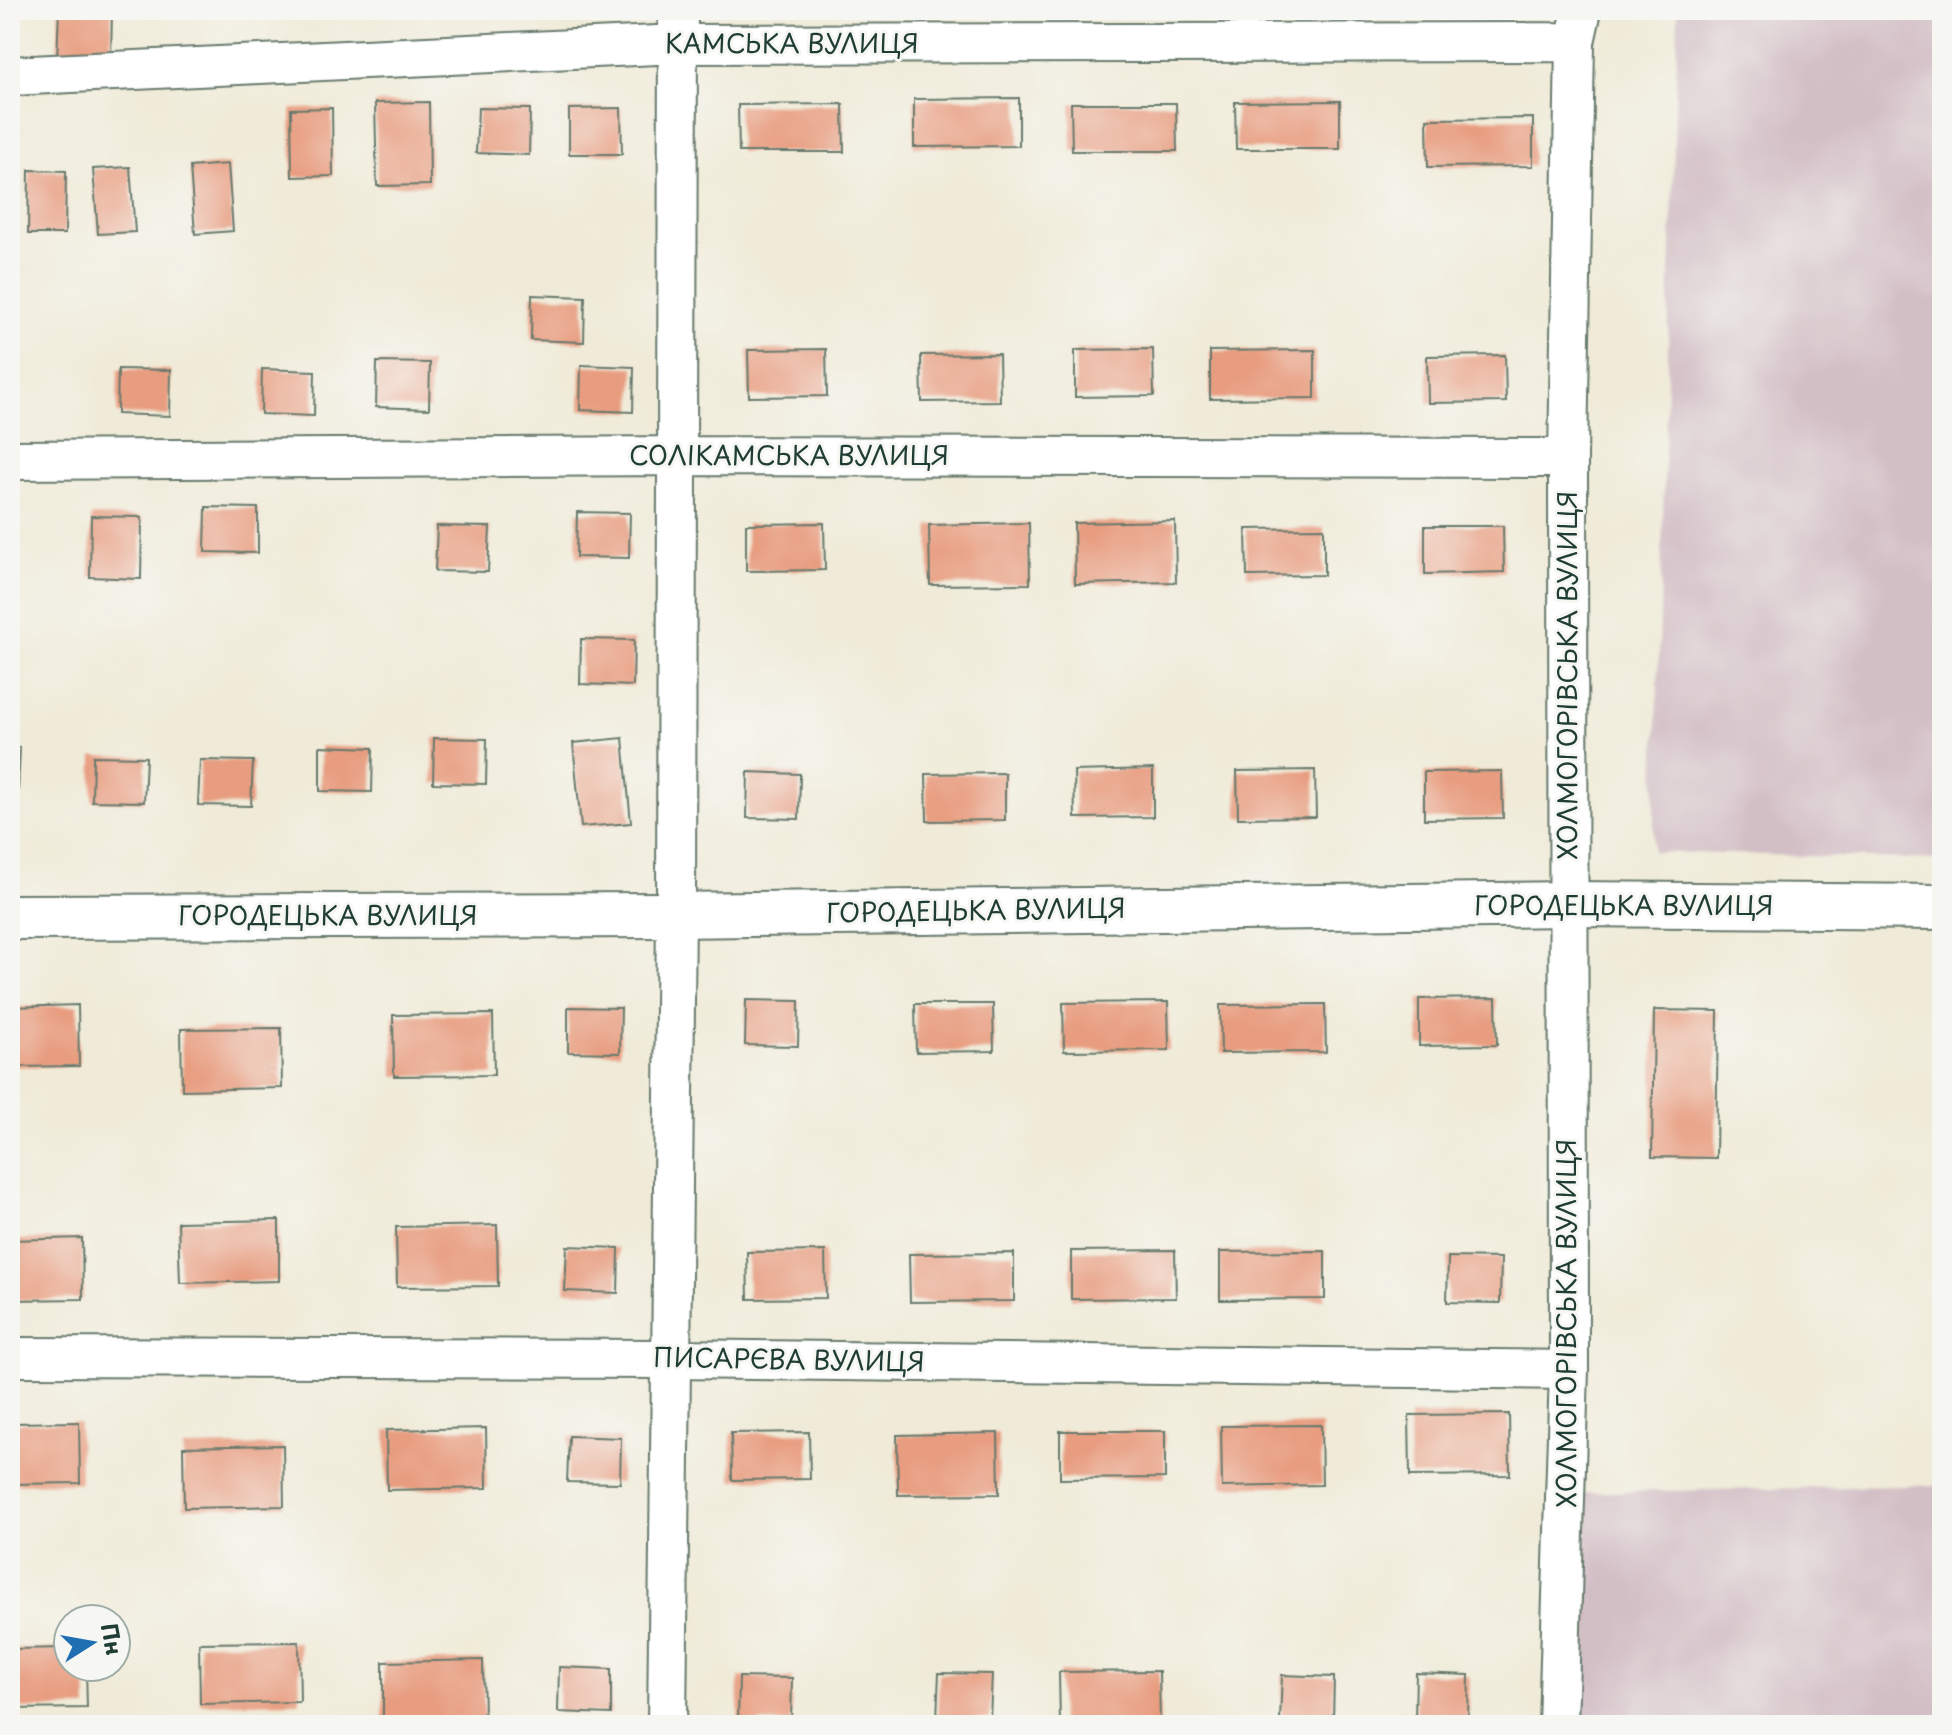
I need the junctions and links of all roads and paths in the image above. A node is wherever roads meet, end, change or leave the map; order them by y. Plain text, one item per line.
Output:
1 (1578, 26) edge
2 (678, 27) edge
3 (10, 76) edge
4 (679, 456) junction
5 (1568, 458) junction
6 (10, 460) edge
7 (1568, 904) junction
8 (1942, 907) edge
9 (676, 915) junction
10 (10, 917) edge
11 (10, 1357) edge
12 (673, 1359) junction
13 (1569, 1370) junction
14 (667, 1725) edge
15 (1558, 1725) edge

1 - 2 street, КАМСЬКА ВУЛИЦЯ
1 - 5 street, ХОЛМОГОРІВСЬКА ВУЛИЦЯ
2 - 3 street, КАМСЬКА ВУЛИЦЯ
2 - 4 street
4 - 5 street, СОЛІКАМСЬКА ВУЛИЦЯ
4 - 6 street, СОЛІКАМСЬКА ВУЛИЦЯ
4 - 9 street
5 - 7 street, ХОЛМОГОРІВСЬКА ВУЛИЦЯ
7 - 8 main road, ГОРОДЕЦЬКА ВУЛИЦЯ
7 - 9 main road, ГОРОДЕЦЬКА ВУЛИЦЯ
7 - 13 street, ХОЛМОГОРІВСЬКА ВУЛИЦЯ
9 - 10 main road, ГОРОДЕЦЬКА ВУЛИЦЯ
9 - 12 street
11 - 12 street, ПИСАРЄВА ВУЛИЦЯ
12 - 13 street, ПИСАРЄВА ВУЛИЦЯ
12 - 14 street
13 - 15 street, ХОЛМОГОРІВСЬКА ВУЛИЦЯ

